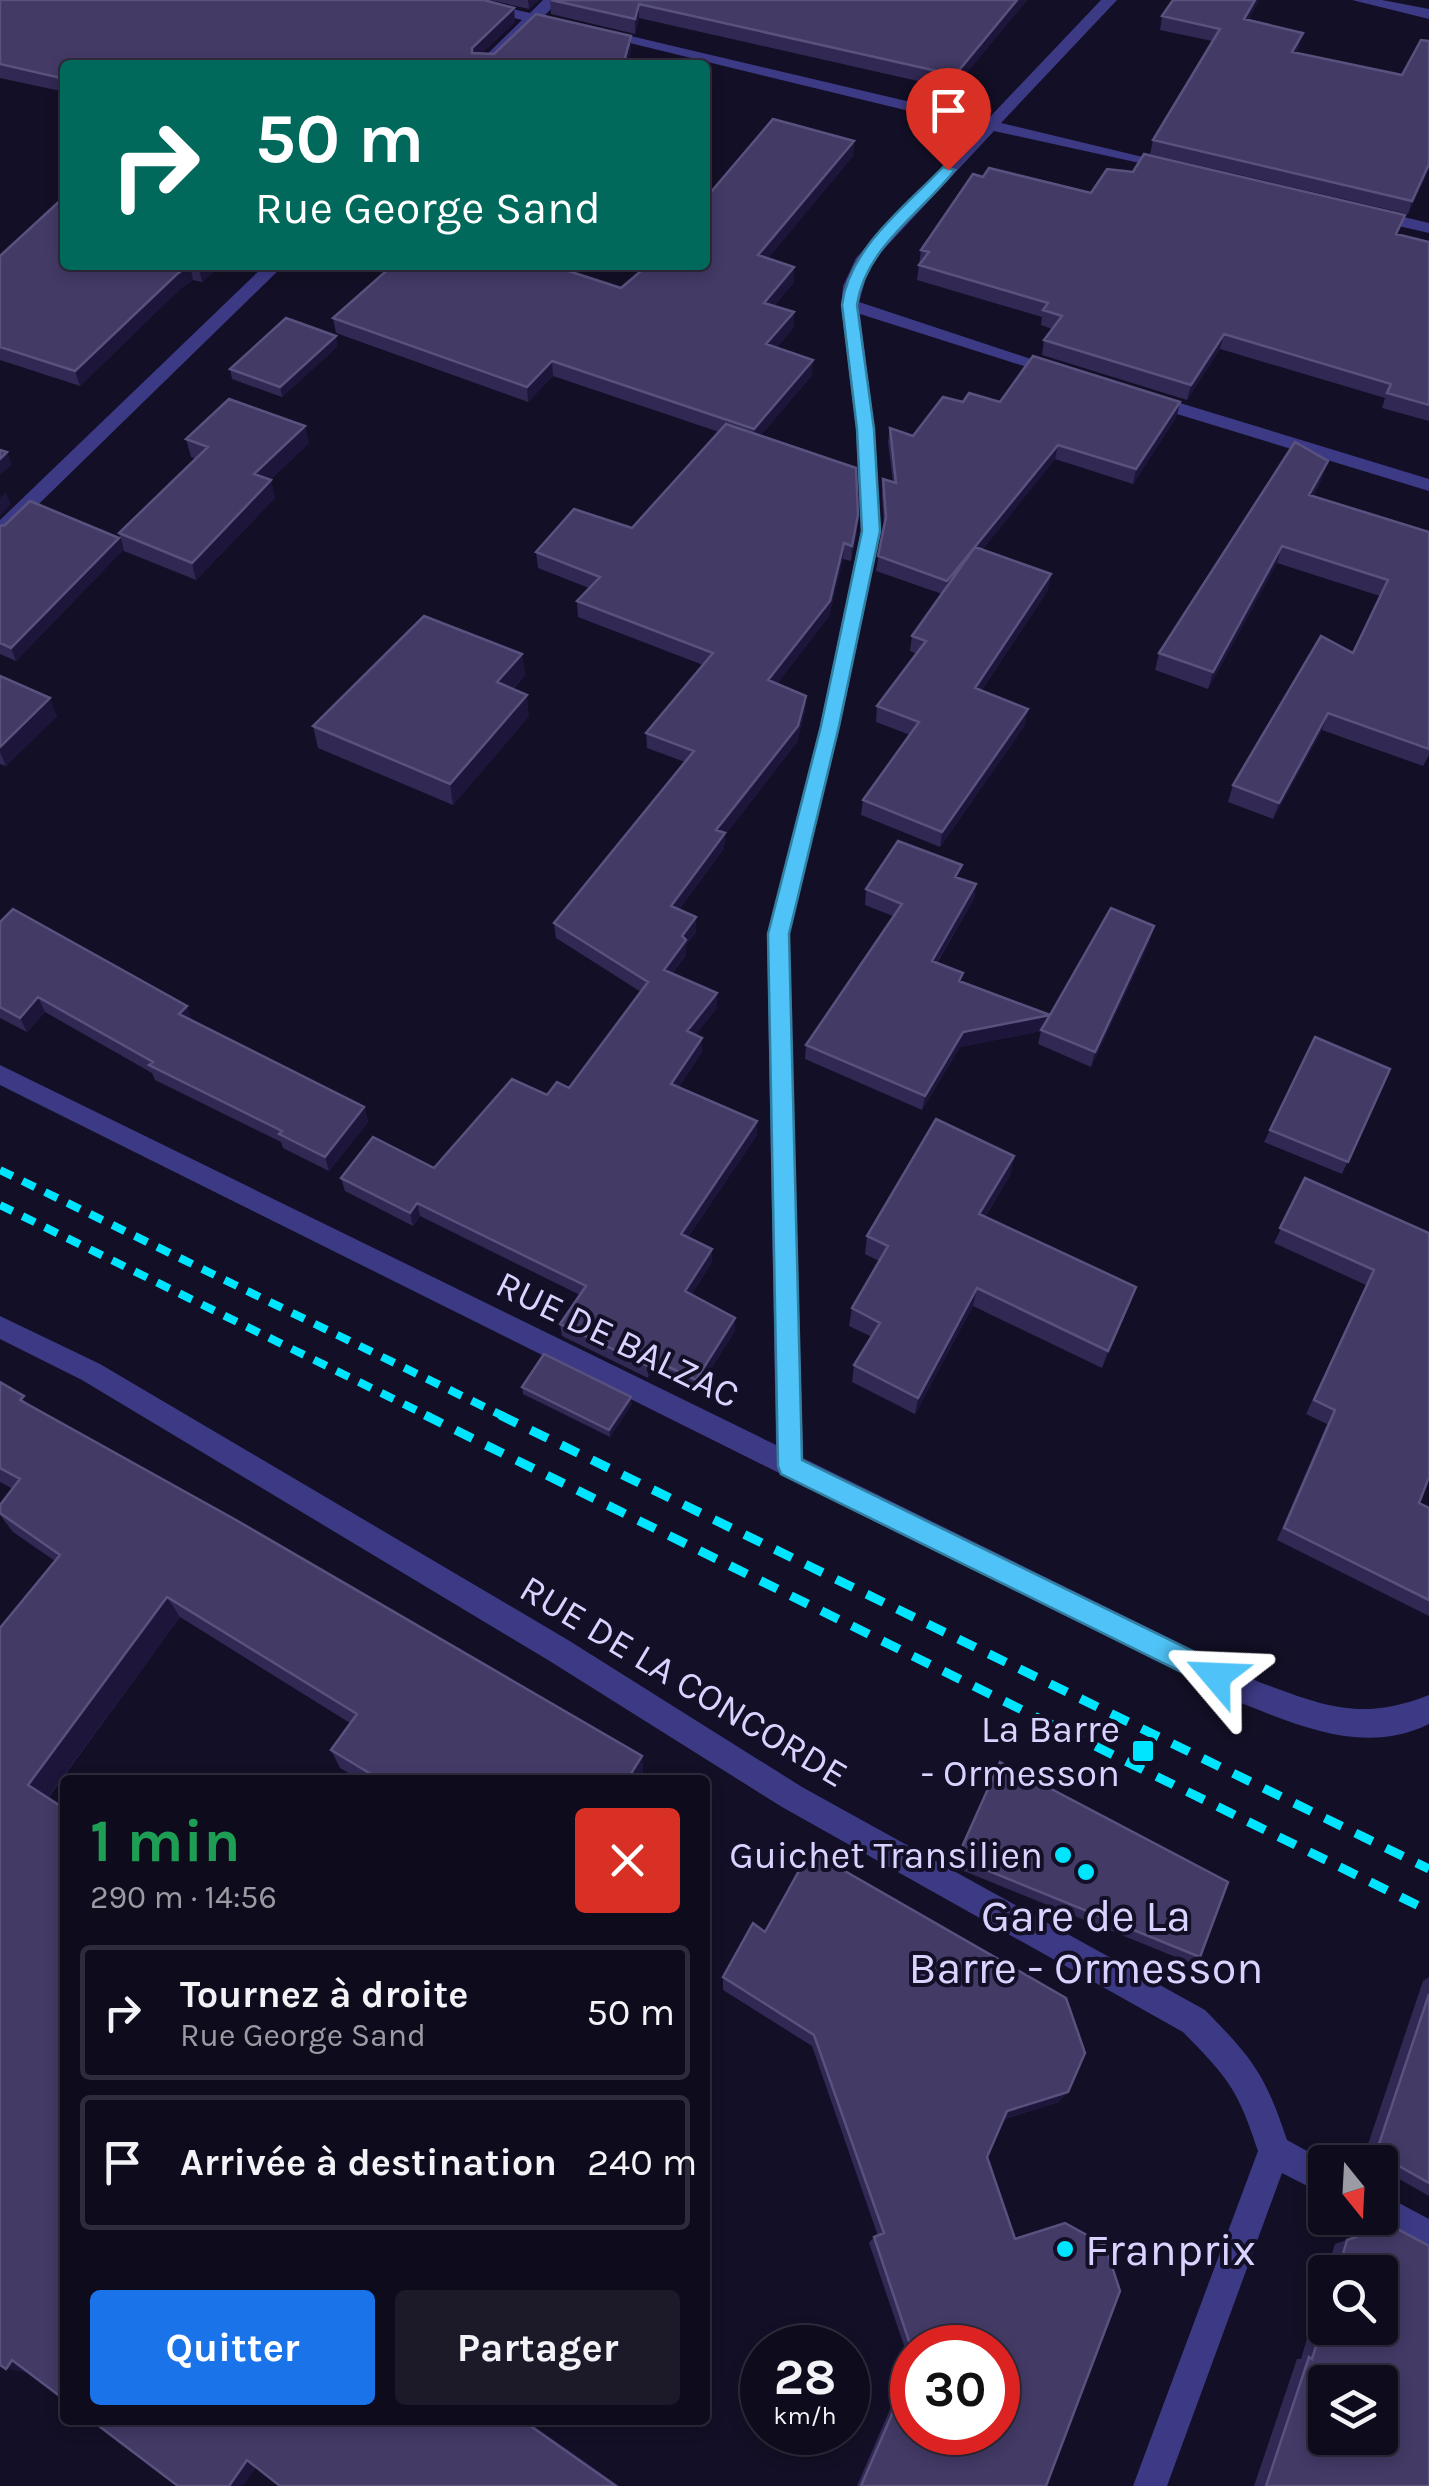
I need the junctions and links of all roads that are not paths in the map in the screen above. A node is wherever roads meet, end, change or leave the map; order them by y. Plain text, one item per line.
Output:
1 (454, 0) edge
2 (552, 0) edge
3 (1109, 0) edge
4 (1360, 0) edge
5 (1429, 14) edge
6 (533, 18) junction
7 (572, 27) edge
8 (591, 32) edge
9 (489, 60) edge
10 (709, 60) edge
11 (710, 60) edge
12 (990, 127) junction
13 (1183, 171) edge
14 (1353, 210) edge
15 (1429, 228) edge
16 (270, 270) edge
17 (850, 305) junction
18 (1086, 380) edge
19 (1124, 392) edge
20 (1429, 485) edge
21 (0, 531) edge
22 (0, 1074) edge
23 (0, 1327) edge
24 (790, 1466) junction
25 (1429, 1709) edge
26 (1274, 2151) junction
27 (1308, 2170) edge
28 (1398, 2219) edge
29 (1429, 2236) edge
30 (1150, 2486) edge

1 - 6 street
2 - 6 street
3 - 12 street
4 - 5 street
6 - 7 street
6 - 9 street
8 - 10 street
11 - 12 street
12 - 13 street
12 - 17 street
14 - 15 street
16 - 21 street
17 - 18 street
17 - 24 street
19 - 20 street
22 - 24 street, RUE DE BALZAC
23 - 26 street, RUE DE LA CONCORDE
24 - 25 street, RUE DE BALZAC
26 - 27 street
26 - 30 street
28 - 29 street

